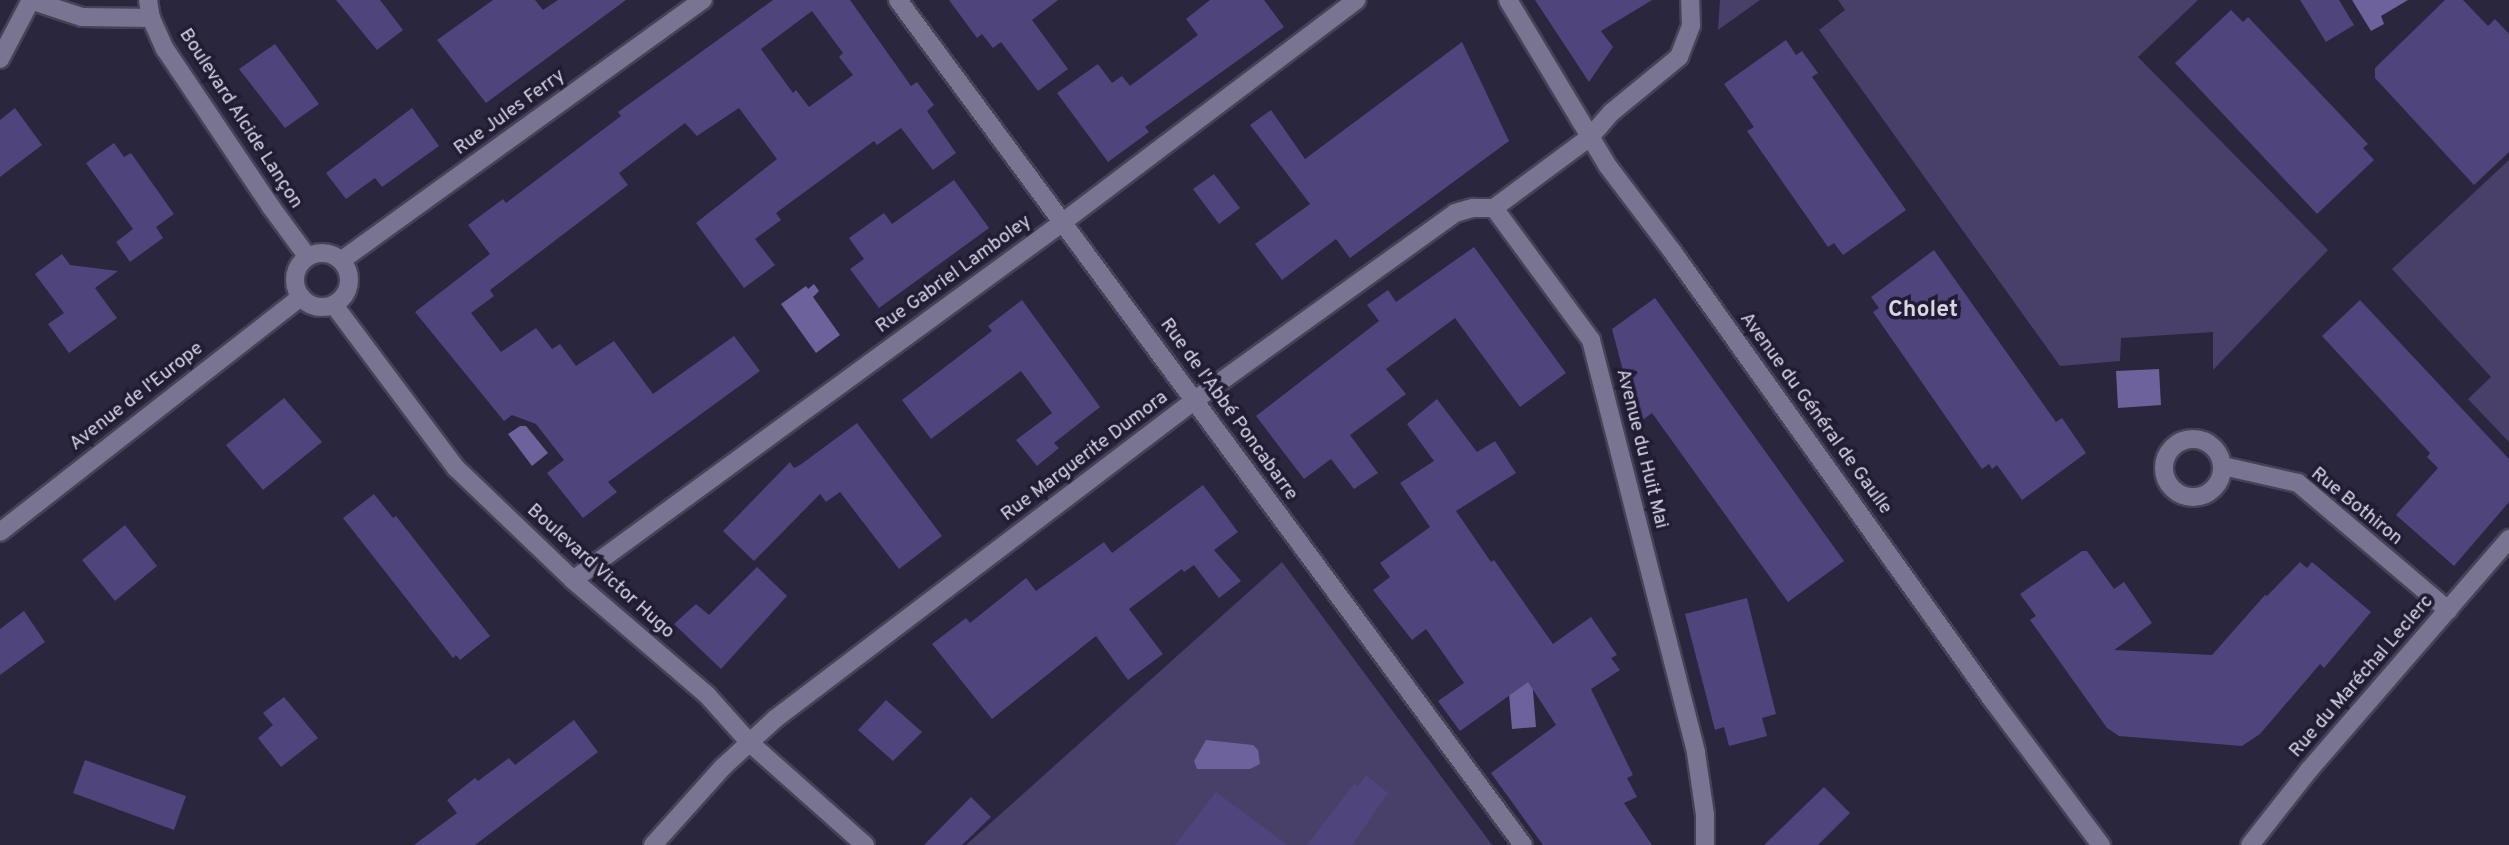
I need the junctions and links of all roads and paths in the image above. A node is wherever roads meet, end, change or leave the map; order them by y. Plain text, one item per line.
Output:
1 (30, 0) edge
2 (703, 0) edge
3 (898, 0) edge
4 (1357, 0) edge
5 (1507, 0) edge
6 (1690, 0) edge
7 (149, 9) edge
8 (0, 59) edge
9 (1590, 137) junction
10 (1494, 208) junction
11 (1063, 222) junction
12 (307, 256) junction
13 (342, 260) junction
14 (300, 297) junction
15 (334, 305) junction
16 (1195, 400) junction
17 (2222, 466) dead end
18 (0, 532) edge
19 (2509, 539) edge
20 (573, 580) junction
21 (2448, 610) junction
22 (750, 743) junction
23 (653, 845) edge
24 (865, 845) edge
25 (1523, 845) edge
26 (1705, 845) edge
27 (2101, 845) edge
28 (2250, 845) edge

1 - 7 street
1 - 8 street
2 - 13 street, Rue Jules Ferry
3 - 11 street, Rue de l'Abbé Poncabarre
4 - 11 street, Rue Gabriel Lamboley
5 - 9 street, Avenue du Général de Gaulle
6 - 9 street
7 - 12 street, Boulevard Alcide Lançon
9 - 10 street
9 - 27 street, Avenue du Général de Gaulle
10 - 16 street, Rue Marguerite Dumora
10 - 26 street, Avenue du Huit Mai
11 - 16 street, Rue de l'Abbé Poncabarre
11 - 20 street, Rue Gabriel Lamboley
12 - 13 street
12 - 14 street
13 - 15 street
14 - 15 street
14 - 18 street, Avenue de l'Europe
15 - 20 street, Boulevard Victor Hugo
16 - 22 street, Rue Marguerite Dumora
16 - 25 street, Rue de l'Abbé Poncabarre
17 - 21 street, Rue Bothiron
19 - 21 street, Rue du Maréchal Leclerc
20 - 22 street, Boulevard Victor Hugo
21 - 28 street, Rue du Maréchal Leclerc
22 - 23 street, Rue Marguerite Dumora
22 - 24 street, Boulevard Victor Hugo

